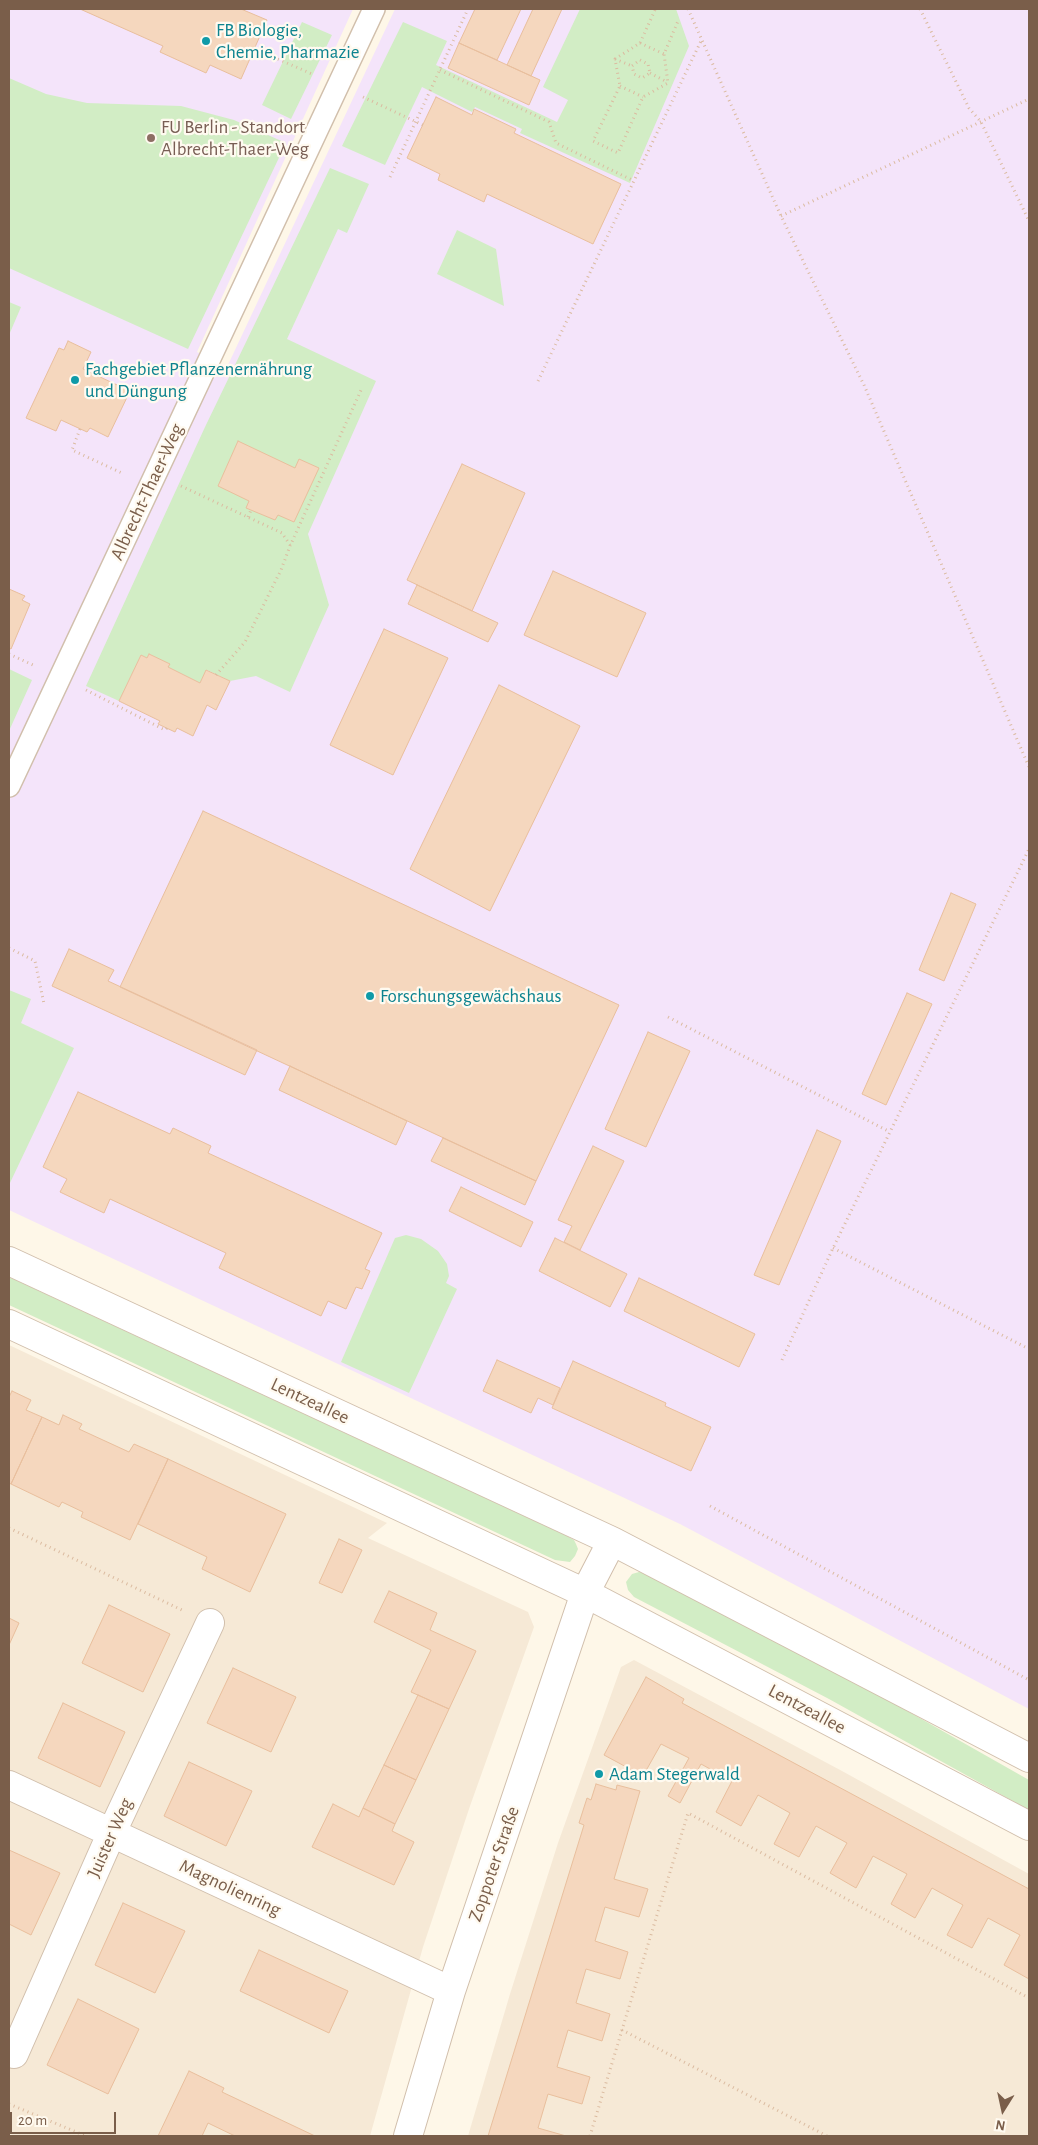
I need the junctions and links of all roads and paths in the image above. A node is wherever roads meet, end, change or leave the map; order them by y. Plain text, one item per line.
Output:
1 (374, 9) edge
2 (468, 9) edge
3 (688, 9) edge
4 (920, 9) edge
5 (655, 10) edge
6 (678, 21) dead end
7 (701, 40) junction
8 (640, 42) junction
9 (255, 49) dead end
10 (265, 53) dead end
11 (664, 54) junction
12 (615, 59) junction
13 (632, 66) junction
14 (440, 70) junction
15 (650, 73) junction
16 (668, 83) junction
17 (620, 86) junction
18 (643, 98) junction
19 (1029, 99) edge
20 (416, 122) junction
21 (981, 122) junction
22 (423, 125) dead end
23 (390, 177) dead end
24 (634, 181) junction
25 (781, 216) junction
26 (1029, 221) edge
27 (538, 381) dead end
28 (362, 388) dead end
29 (80, 429) dead end
30 (152, 480) junction
31 (251, 510) dead end
32 (248, 518) junction
33 (290, 546) junction
34 (216, 674) dead end
35 (1029, 768) edge
36 (9, 786) edge
37 (1029, 849) edge
38 (1027, 854) junction
39 (1029, 859) edge
40 (9, 948) edge
41 (44, 1004) dead end
42 (668, 1017) dead end
43 (890, 1132) junction
44 (833, 1248) junction
45 (9, 1262) edge
46 (9, 1324) edge
47 (1029, 1349) edge
48 (782, 1360) dead end
49 (710, 1506) dead end
50 (9, 1528) edge
51 (612, 1541) junction
52 (585, 1592) junction
53 (210, 1623) joint
54 (1029, 1680) edge
55 (1029, 1758) edge
56 (9, 1785) edge
57 (1029, 1826) edge
58 (112, 1832) junction
59 (451, 1991) junction
60 (1029, 1998) edge
61 (622, 2030) junction
62 (14, 2054) dead end
63 (9, 2104) edge
64 (86, 2136) edge
65 (408, 2136) edge
66 (590, 2136) edge
67 (827, 2136) edge

1 - 30 lane, Albrecht-Thaer-Weg
2 - 14 path
3 - 7 path
4 - 21 path
5 - 8 path
6 - 11 path
7 - 24 path
7 - 25 path
8 - 11 path
8 - 12 path
9 - 10 path
11 - 16 path
12 - 13 path
12 - 17 path
13 - 15 path
13 - 15 path
14 - 20 path
14 - 24 path
15 - 16 path
16 - 18 path
17 - 18 path
17 - 18 path
19 - 21 path
20 - 22 path
20 - 23 path
21 - 25 path
21 - 26 path
24 - 27 path
25 - 35 path
28 - 33 path
29 - 30 path
30 - 32 path
30 - 36 lane, Albrecht-Thaer-Weg
31 - 32 path
32 - 33 path
33 - 34 path
37 - 38 path
38 - 39 path
38 - 43 path
40 - 41 path
42 - 43 path
43 - 44 path
44 - 47 path
44 - 48 path
45 - 51 street, Lentzeallee
46 - 52 street, Lentzeallee
49 - 54 path
50 - 53 path
51 - 52 street
51 - 55 street, Lentzeallee
52 - 57 street, Lentzeallee
52 - 59 street, Zoppoter Straße
53 - 58 street, Juister Weg
56 - 58 street, Magnolienring
58 - 59 street, Magnolienring
58 - 62 street, Juister Weg
59 - 65 street, Zoppoter Straße
60 - 61 path
61 - 66 path
61 - 67 path
63 - 64 path

